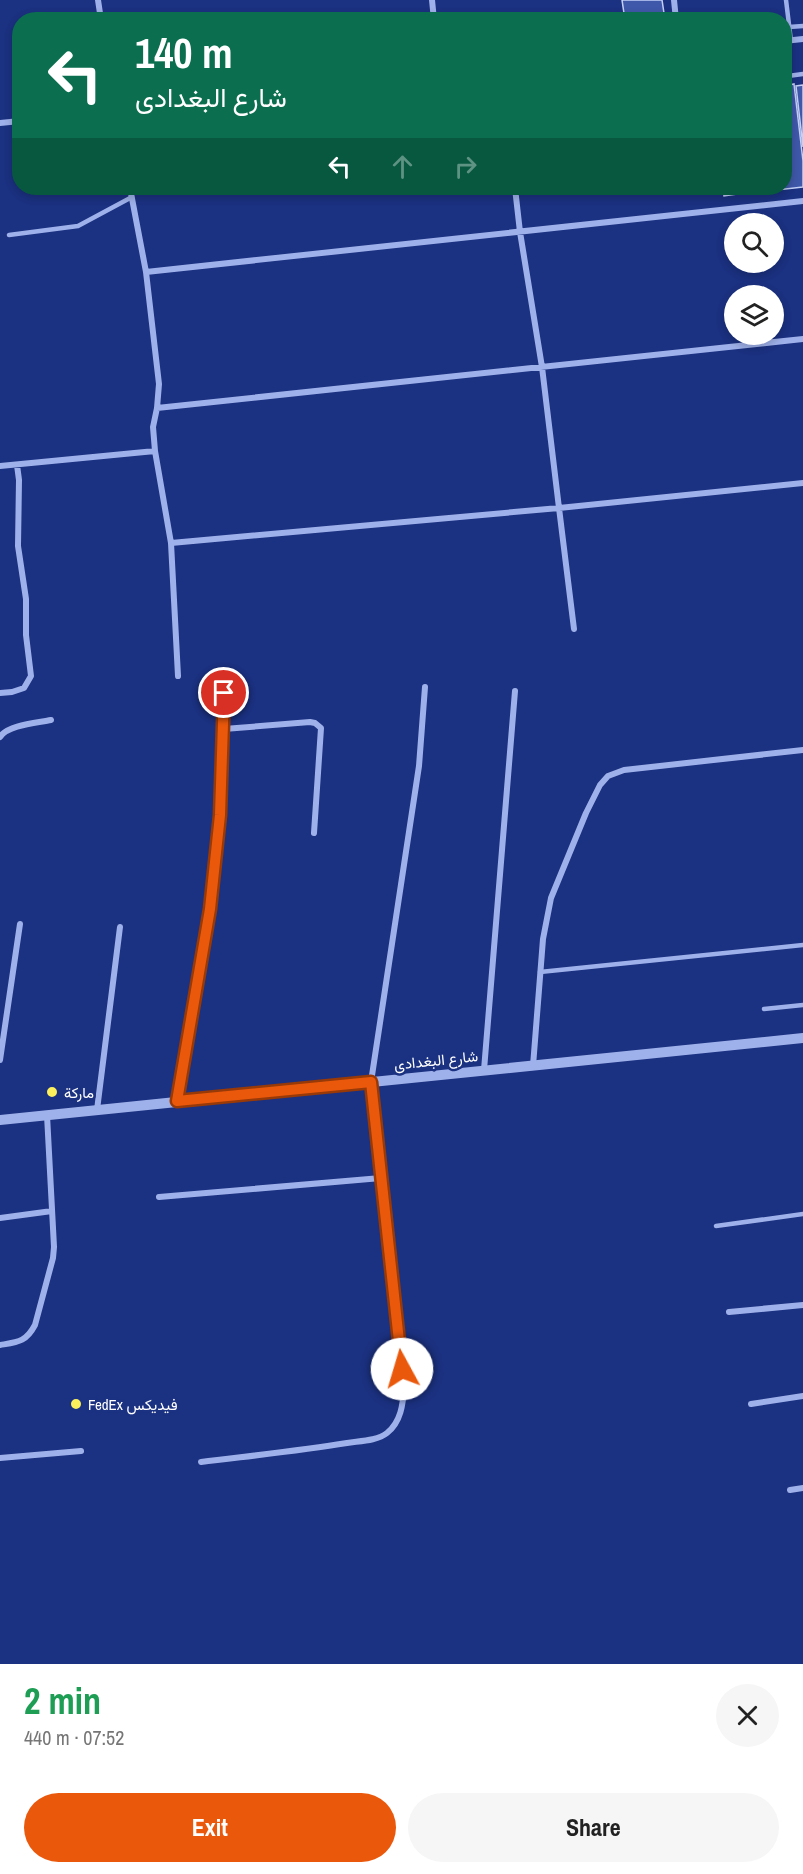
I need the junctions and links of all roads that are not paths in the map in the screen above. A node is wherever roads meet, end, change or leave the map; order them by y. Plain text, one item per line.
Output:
1 (516, 195) edge
2 (132, 197) joint
3 (803, 201) edge
4 (520, 232) junction
5 (9, 235) dead end
6 (146, 272) junction
7 (803, 339) edge
8 (542, 367) junction
9 (157, 408) junction
10 (155, 451) junction
11 (17, 465) junction
12 (0, 466) edge
13 (803, 483) edge
14 (559, 508) junction
15 (171, 543) junction
16 (574, 629) dead end
17 (178, 676) dead end
18 (425, 687) dead end
19 (515, 691) dead end
20 (0, 693) edge
21 (224, 693) dead end
22 (51, 720) dead end
23 (224, 729) junction
24 (0, 737) edge
25 (803, 750) edge
26 (314, 833) dead end
27 (20, 924) dead end
28 (120, 927) dead end
29 (803, 945) edge
30 (540, 972) junction
31 (803, 1005) edge
32 (764, 1009) dead end
33 (803, 1038) edge
34 (0, 1060) edge
35 (533, 1066) junction
36 (484, 1071) junction
37 (371, 1082) junction
38 (177, 1101) junction
39 (97, 1110) junction
40 (47, 1115) junction
41 (0, 1120) edge
42 (381, 1178) junction
43 (159, 1197) dead end
44 (52, 1211) junction
45 (803, 1214) edge
46 (0, 1218) edge
47 (716, 1226) dead end
48 (803, 1305) edge
49 (729, 1312) dead end
50 (0, 1345) edge
51 (803, 1396) edge
52 (752, 1404) dead end
53 (81, 1450) dead end
54 (0, 1458) edge
55 (201, 1462) dead end
56 (803, 1488) edge
57 (790, 1490) dead end

1 - 4 street
2 - 5 lane
2 - 6 street
3 - 4 street
4 - 6 street
4 - 8 street
6 - 9 street
7 - 8 street
8 - 9 street
8 - 14 street
9 - 10 street
10 - 11 street
10 - 15 street
11 - 12 street
11 - 20 street
13 - 14 street
14 - 15 street
14 - 16 street
15 - 17 street
18 - 37 street
19 - 36 street
21 - 23 street
22 - 24 street
23 - 26 street
23 - 38 street
25 - 30 street
27 - 34 street
28 - 39 street
29 - 30 lane
30 - 35 street
31 - 32 lane
33 - 35 street, شارع البغدادى
35 - 36 street, شارع البغدادى
36 - 37 street, شارع البغدادى
37 - 38 street, شارع البغدادى
37 - 42 street
38 - 39 street, شارع البغدادى
39 - 40 street, شارع البغدادى
40 - 41 street, شارع البغدادى
40 - 44 street
42 - 43 street
42 - 55 street
44 - 46 street
44 - 50 street
45 - 47 lane
48 - 49 street
51 - 52 street
53 - 54 street
56 - 57 street

